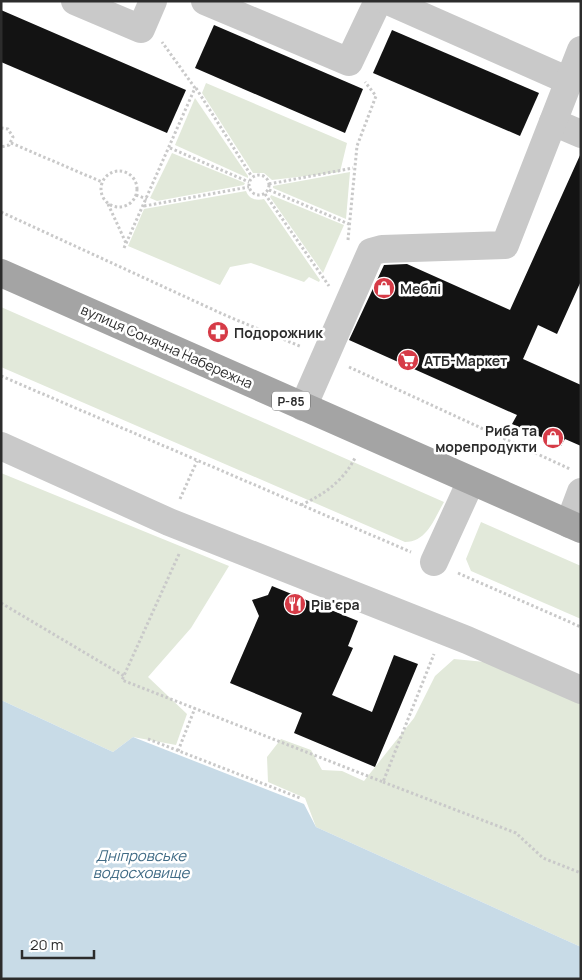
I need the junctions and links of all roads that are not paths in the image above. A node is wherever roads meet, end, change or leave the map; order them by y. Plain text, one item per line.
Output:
1 (75, 1) edge
2 (205, 1) edge
3 (378, 1) edge
4 (388, 1) edge
5 (149, 10) edge
6 (581, 50) edge
7 (569, 81) junction
8 (553, 122) junction
9 (581, 134) edge
10 (1, 273) edge
11 (303, 407) junction
12 (1, 446) edge
13 (471, 481) junction
14 (576, 481) edge
15 (575, 526) edge
16 (434, 562) road end
17 (581, 690) edge

1 - 5 lane
2 - 3 lane
4 - 7 lane
6 - 7 lane
7 - 8 lane
8 - 9 lane
8 - 11 lane
10 - 11 main road, вулиця Сонячна Набережна / Р-85
11 - 13 main road, вулиця Сонячна Набережна / Р-85
12 - 17 lane
13 - 15 main road, вулиця Сонячна Набережна / Р-85
13 - 16 lane
14 - 15 lane

